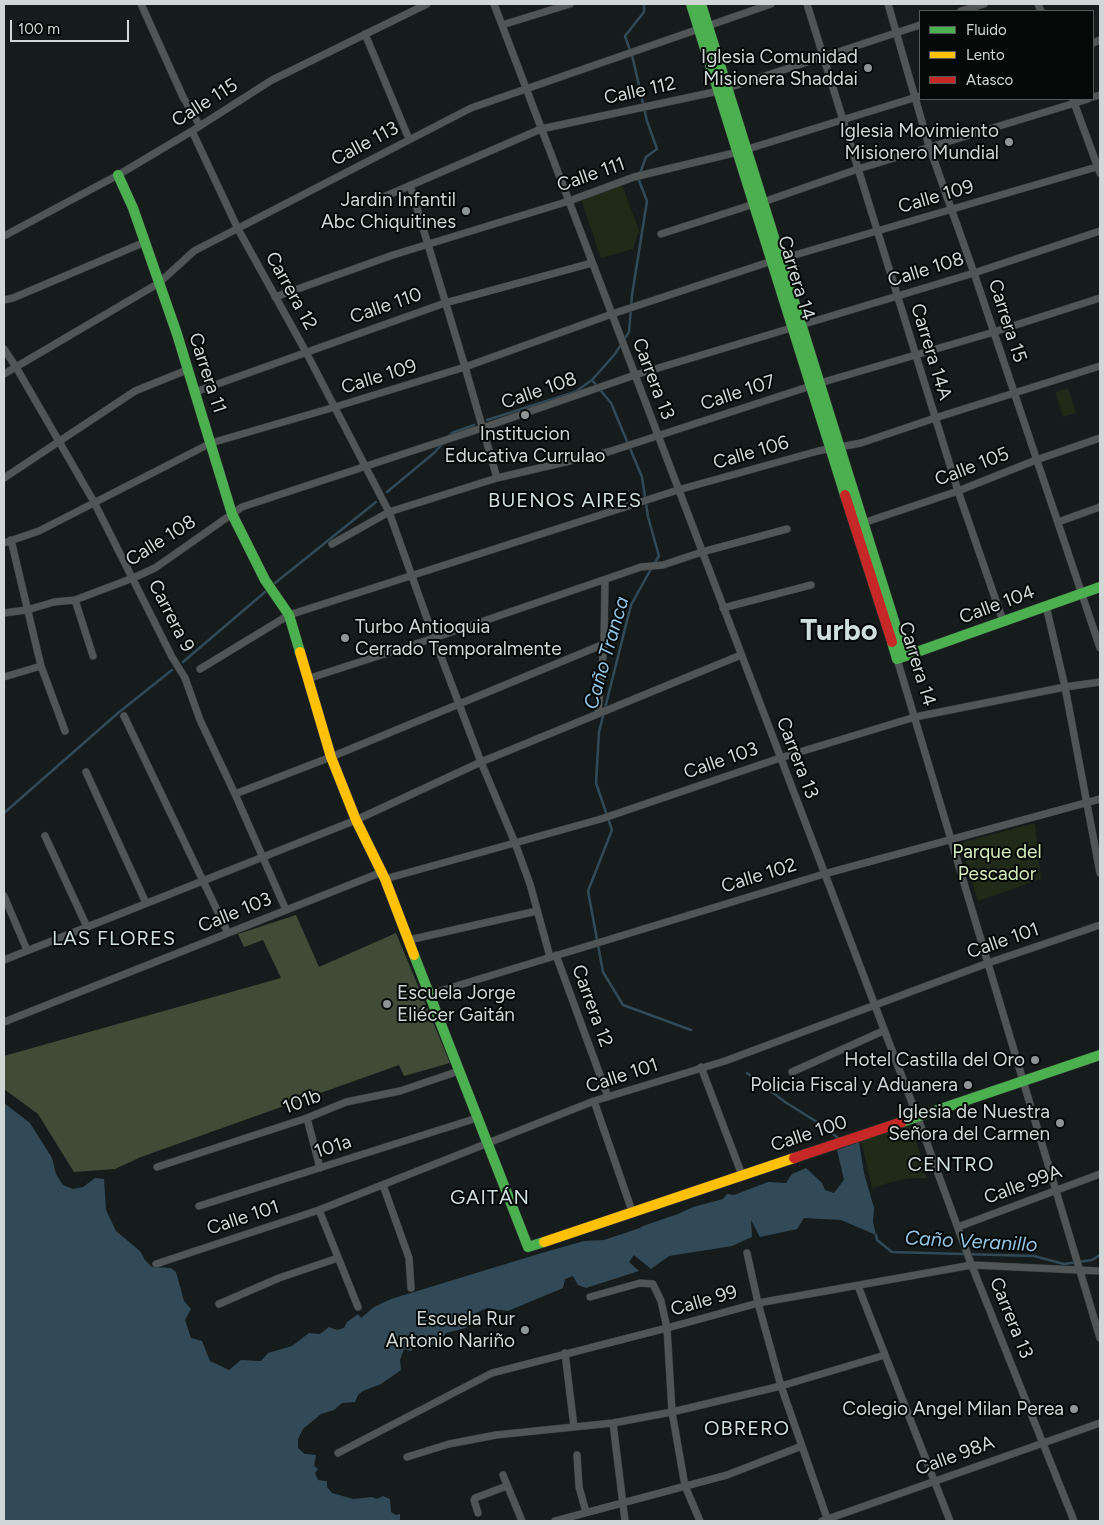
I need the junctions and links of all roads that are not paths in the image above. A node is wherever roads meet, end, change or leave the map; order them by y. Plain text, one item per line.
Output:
1 (141, 4) edge
2 (427, 4) edge
3 (494, 4) edge
4 (570, 4) edge
5 (692, 4) edge
6 (701, 4) edge
7 (771, 4) edge
8 (807, 4) edge
9 (888, 4) edge
10 (984, 4) edge
11 (965, 10) edge
12 (502, 25) junction
13 (919, 25) edge
14 (704, 27) junction
15 (896, 33) junction
16 (364, 34) junction
17 (824, 56) junction
18 (526, 89) junction
19 (723, 89) junction
20 (918, 97) edge
21 (1074, 101) edge
22 (843, 120) junction
23 (200, 126) junction
24 (542, 129) junction
25 (192, 132) junction
26 (409, 139) junction
27 (929, 146) junction
28 (742, 151) junction
29 (858, 169) junction
30 (1100, 169) edge
31 (118, 175) junction
32 (410, 185) junction
33 (569, 201) junction
34 (372, 202) dead end
35 (759, 203) junction
36 (952, 209) junction
37 (238, 229) junction
38 (877, 231) junction
39 (1100, 231) edge
40 (661, 234) dead end
41 (4, 236) edge
42 (145, 242) junction
43 (428, 245) junction
44 (776, 260) junction
45 (592, 262) junction
46 (974, 273) junction
47 (159, 283) junction
48 (896, 296) junction
49 (276, 297) junction
50 (1100, 298) edge
51 (4, 300) edge
52 (444, 303) junction
53 (612, 314) junction
54 (797, 326) junction
55 (994, 332) junction
56 (4, 349) edge
57 (306, 352) junction
58 (915, 355) junction
59 (1100, 366) edge
60 (16, 367) junction
61 (465, 367) junction
62 (187, 370) junction
63 (4, 374) edge
64 (635, 375) junction
65 (816, 384) junction
66 (195, 392) junction
67 (1014, 393) junction
68 (335, 407) junction
69 (935, 418) junction
70 (482, 428) junction
71 (658, 436) junction
72 (1100, 438) edge
73 (58, 442) junction
74 (211, 442) junction
75 (835, 447) junction
76 (1036, 460) junction
77 (364, 466) junction
78 (4, 478) edge
79 (497, 478) junction
80 (678, 490) junction
81 (958, 491) junction
82 (94, 502) junction
83 (1100, 507) edge
84 (389, 512) junction
85 (232, 514) junction
86 (1058, 522) junction
87 (859, 525) junction
88 (787, 529) dead end
89 (7, 541) edge
90 (332, 544) dead end
91 (702, 552) junction
92 (412, 575) junction
93 (134, 578) junction
94 (605, 580) junction
95 (811, 585) dead end
96 (1100, 587) edge
97 (1082, 593) junction
98 (75, 600) junction
99 (1046, 606) junction
100 (723, 608) junction
101 (28, 610) junction
102 (4, 613) edge
103 (289, 614) junction
104 (1004, 621) junction
105 (434, 638) junction
106 (1099, 638) edge
107 (604, 644) junction
108 (1100, 648) edge
109 (741, 655) junction
110 (93, 656) dead end
111 (901, 658) junction
112 (41, 666) junction
113 (200, 669) dead end
114 (4, 677) edge
115 (307, 679) junction
116 (1100, 682) edge
117 (1064, 687) junction
118 (459, 704) junction
119 (600, 712) junction
120 (124, 716) dead end
121 (915, 717) junction
122 (65, 732) dead end
123 (331, 756) junction
124 (780, 758) junction
125 (481, 762) junction
126 (86, 772) dead end
127 (235, 794) junction
128 (1100, 799) edge
129 (1087, 803) junction
130 (356, 820) junction
131 (46, 836) dead end
132 (951, 839) junction
133 (516, 843) junction
134 (263, 857) junction
135 (1100, 873) edge
136 (824, 874) junction
137 (384, 876) junction
138 (203, 880) junction
139 (4, 896) edge
140 (146, 903) junction
141 (286, 910) junction
142 (537, 911) junction
143 (1100, 925) edge
144 (87, 926) junction
145 (228, 933) junction
146 (409, 940) junction
147 (28, 950) junction
148 (553, 956) junction
149 (4, 960) edge
150 (988, 962) junction
151 (430, 994) junction
152 (873, 1004) junction
153 (4, 1022) edge
154 (883, 1031) junction
155 (1100, 1055) edge
156 (700, 1067) junction
157 (459, 1071) junction
158 (792, 1072) dead end
159 (1024, 1081) junction
160 (608, 1097) junction
161 (594, 1101) junction
162 (917, 1116) junction
163 (307, 1118) junction
164 (477, 1118) junction
165 (487, 1143) junction
166 (157, 1167) dead end
167 (320, 1168) junction
168 (1100, 1174) edge
169 (742, 1175) junction
170 (383, 1185) junction
171 (1057, 1191) junction
172 (199, 1206) dead end
173 (319, 1210) junction
174 (632, 1211) junction
175 (958, 1227) junction
176 (528, 1247) joint
177 (746, 1253) dead end
178 (338, 1258) junction
179 (971, 1263) junction
180 (156, 1264) dead end
181 (1079, 1269) junction
182 (1100, 1271) edge
183 (858, 1286) junction
184 (411, 1288) dead end
185 (590, 1296) dead end
186 (758, 1303) junction
187 (219, 1304) dead end
188 (358, 1307) dead end
189 (667, 1328) junction
190 (1100, 1338) edge
191 (565, 1353) junction
192 (885, 1355) junction
193 (781, 1386) junction
194 (672, 1412) junction
195 (613, 1423) junction
196 (1100, 1423) edge
197 (574, 1427) junction
198 (1043, 1442) junction
199 (802, 1446) junction
200 (338, 1453) dead end
201 (407, 1456) dead end
202 (577, 1456) dead end
203 (503, 1475) dead end
204 (934, 1481) junction
205 (507, 1486) junction
206 (685, 1486) junction
207 (622, 1503) junction
208 (586, 1512) junction
209 (478, 1513) dead end
210 (826, 1520) edge
211 (522, 1521) edge
212 (555, 1521) edge
213 (624, 1521) edge
214 (700, 1521) edge
215 (950, 1521) edge
216 (1074, 1521) edge

1 - 23 street
2 - 16 street, Calle 115
3 - 12 street, Carrera 13
4 - 12 street
5 - 14 street, Carrera 14
6 - 14 street, Carrera 14
7 - 14 street, Calle 113
8 - 17 street, Carrera 14A
9 - 15 street, Carrera 15
10 - 11 street
12 - 18 street, Carrera 13
13 - 15 street, Calle 112
14 - 18 street, Calle 113
14 - 19 street, Carrera 14
15 - 17 street, Calle 112
15 - 20 street, Carrera 15
16 - 23 street, Calle 115
16 - 26 street
17 - 19 street, Calle 112
17 - 22 street, Carrera 14A
18 - 24 street, Carrera 13
18 - 26 street, Calle 113
19 - 24 street, Calle 112
19 - 28 street, Carrera 14
20 - 22 street, Calle 111
20 - 27 street, Carrera 15
21 - 27 street
21 - 30 street
22 - 28 street, Calle 111
22 - 29 street, Carrera 14A
23 - 25 street, Calle 115
24 - 32 street, Calle 112
24 - 33 street, Carrera 13
25 - 31 street, Calle 115
25 - 37 street, Carrera 12
26 - 37 street, Calle 113
27 - 29 street
27 - 36 street, Carrera 15
28 - 33 street, Calle 111
28 - 35 street, Carrera 14
29 - 35 street
29 - 38 street, Carrera 14A
30 - 36 street, Calle 109
31 - 41 street, Calle 115
31 - 42 street, Carrera 11
32 - 34 street, Calle 112
32 - 43 street
33 - 43 street, Calle 111
33 - 45 street, Carrera 13
35 - 40 street
35 - 44 street, Carrera 14
36 - 38 street, Calle 109
36 - 46 street, Carrera 15
37 - 47 street, Calle 113
37 - 49 street, Carrera 12
38 - 44 street, Calle 109
38 - 48 street, Carrera 14A
39 - 46 street, Calle 108
42 - 47 street, Carrera 11
42 - 51 street
43 - 49 street, Calle 111
43 - 52 street
44 - 53 street, Calle 109
44 - 54 street, Carrera 14
45 - 52 street, Calle 110
45 - 53 street, Carrera 13
46 - 48 street, Calle 108
46 - 55 street, Carrera 15
47 - 60 street, Calle 113
47 - 62 street, Carrera 11
48 - 54 street, Calle 108
48 - 58 street, Carrera 14A
49 - 57 street, Carrera 12
50 - 55 street, Calle 107
52 - 57 street, Calle 110
52 - 61 street
53 - 61 street, Calle 109
53 - 64 street, Carrera 13
54 - 64 street, Calle 108
54 - 65 street, Carrera 14
55 - 58 street, Calle 107
55 - 67 street, Carrera 15
56 - 60 street, Carrera 9
57 - 66 street, Calle 110
57 - 68 street, Carrera 12
58 - 65 street, Calle 107
58 - 69 street, Carrera 14A
59 - 67 street, Calle 106
60 - 63 street, Calle 113
60 - 73 street, Carrera 9
61 - 68 street, Calle 109
61 - 70 street
62 - 66 street, Carrera 11
62 - 73 street
64 - 70 street, Calle 108
64 - 71 street, Carrera 13
65 - 71 street, Calle 107
65 - 75 street, Carrera 14
66 - 74 street, Carrera 11
67 - 69 street, Calle 106
67 - 76 street, Carrera 15
68 - 74 street, Calle 109
68 - 77 street, Carrera 12
69 - 75 street, Calle 106
69 - 81 street, Carrera 14A
70 - 77 street, Calle 108
70 - 79 street
71 - 79 street, Calle 107
71 - 80 street, Carrera 13
72 - 76 street, Calle 105
73 - 78 street
73 - 82 street, Carrera 9
74 - 82 street, Calle 109
74 - 85 street, Carrera 11
75 - 80 street, Calle 106
75 - 87 street, Carrera 14
76 - 81 street, Calle 105
76 - 86 street, Carrera 15
77 - 84 street, Carrera 12
77 - 85 street, Calle 108
79 - 84 street, Calle 107
80 - 91 street, Carrera 13
80 - 92 street, Calle 106
81 - 87 street, Calle 105
81 - 104 street, Carrera 14A
82 - 89 street, Calle 109
82 - 93 street, Carrera 9
83 - 86 street
84 - 90 street, Calle 107
84 - 92 street
85 - 93 street, Calle 108
85 - 103 street, Carrera 11
86 - 97 street, Carrera 15
87 - 111 street, Carrera 14
88 - 91 street
89 - 101 street
91 - 94 street
91 - 100 street, Carrera 13
92 - 103 street, Calle 106
92 - 105 street
93 - 98 street, Calle 108
93 - 127 street, Carrera 9
94 - 105 street
94 - 107 street
95 - 100 street
96 - 97 street, Calle 104
97 - 99 street, Calle 104
97 - 106 street, Carrera 15
98 - 101 street, Calle 108
98 - 110 street
99 - 104 street, Calle 104
99 - 117 street
100 - 109 street, Carrera 13
101 - 102 street, Calle 108
101 - 112 street
103 - 113 street, Calle 106
103 - 115 street, Carrera 11
104 - 111 street, Calle 104
105 - 115 street
105 - 118 street
106 - 108 street, Carrera 15
107 - 118 street
107 - 119 street
109 - 119 street
109 - 124 street, Carrera 13
111 - 121 street, Carrera 14
112 - 114 street
112 - 122 street
115 - 123 street, Carrera 11
116 - 117 street, Calle 103
117 - 121 street, Calle 103
117 - 129 street
118 - 123 street
118 - 125 street, Carrera 12
119 - 125 street
120 - 138 street
121 - 124 street, Calle 103
121 - 132 street, Carrera 14
123 - 127 street
123 - 130 street, Carrera 11
124 - 133 street, Calle 103
124 - 136 street, Carrera 13
125 - 130 street
125 - 133 street, Carrera 12
126 - 140 street
127 - 134 street, Carrera 9
128 - 129 street, Calle 102
129 - 132 street, Calle 102
129 - 135 street
130 - 134 street
130 - 137 street, Carrera 11
131 - 144 street
132 - 136 street, Calle 102
132 - 150 street, Carrera 14
133 - 137 street, Calle 103
133 - 142 street, Carrera 12
134 - 138 street
134 - 141 street, Carrera 9
136 - 148 street, Calle 102
136 - 152 street, Carrera 13
137 - 141 street, Calle 103
137 - 146 street, Carrera 11
138 - 140 street
138 - 145 street
139 - 147 street
140 - 144 street
141 - 145 street, Calle 103
142 - 146 street
142 - 148 street, Carrera 12
143 - 150 street, Calle 101
144 - 147 street
145 - 153 street, Calle 103
146 - 151 street, Carrera 11
147 - 149 street
148 - 151 street, Calle 102
148 - 160 street, Carrera 12
150 - 152 street, Calle 101
150 - 159 street, Carrera 14
151 - 157 street, Carrera 11
152 - 154 street, Carrera 13
152 - 156 street, Calle 101
154 - 158 street
154 - 162 street, Carrera 13
155 - 159 street, Calle 100
156 - 160 street, Calle 101
156 - 169 street
157 - 163 street, 101b
157 - 164 street, Carrera 11
159 - 162 street, Calle 100
159 - 171 street, Carrera 14
160 - 161 street, Calle 101
161 - 165 street, Calle 101
161 - 174 street
162 - 169 street, Calle 100
162 - 175 street, Carrera 13
163 - 166 street, 101b
163 - 167 street
164 - 165 street, Carrera 11
164 - 167 street, 101a
165 - 170 street, Calle 101
165 - 176 street, Carrera 11
167 - 172 street, 101a
168 - 171 street, Calle 99A
169 - 174 street, Calle 100
170 - 173 street, Calle 101
170 - 184 street
171 - 175 street, Calle 99A
171 - 181 street, Carrera 14
173 - 178 street
173 - 180 street, Calle 101
174 - 176 street, Calle 100
175 - 179 street, Carrera 13
177 - 186 street
178 - 187 street
178 - 188 street
179 - 181 street, Calle 99
179 - 183 street, Calle 99
179 - 198 street, Carrera 13
181 - 182 street, Calle 99
181 - 190 street, Carrera 14
183 - 186 street, Calle 99
183 - 192 street
185 - 189 street
186 - 189 street, Calle 99
186 - 193 street
189 - 191 street, Calle 99
189 - 194 street
191 - 197 street
191 - 200 street, Calle 99
192 - 193 street
192 - 204 street
193 - 194 street
193 - 199 street
194 - 195 street
194 - 206 street
195 - 197 street
195 - 207 street
196 - 198 street, Calle 98A
197 - 201 street
198 - 204 street, Calle 98A
198 - 216 street, Carrera 13
199 - 206 street
199 - 210 street
202 - 208 street
203 - 205 street
204 - 210 street, Calle 98A
204 - 215 street
205 - 209 street
205 - 211 street
206 - 207 street
206 - 214 street
207 - 208 street
207 - 213 street
208 - 212 street

